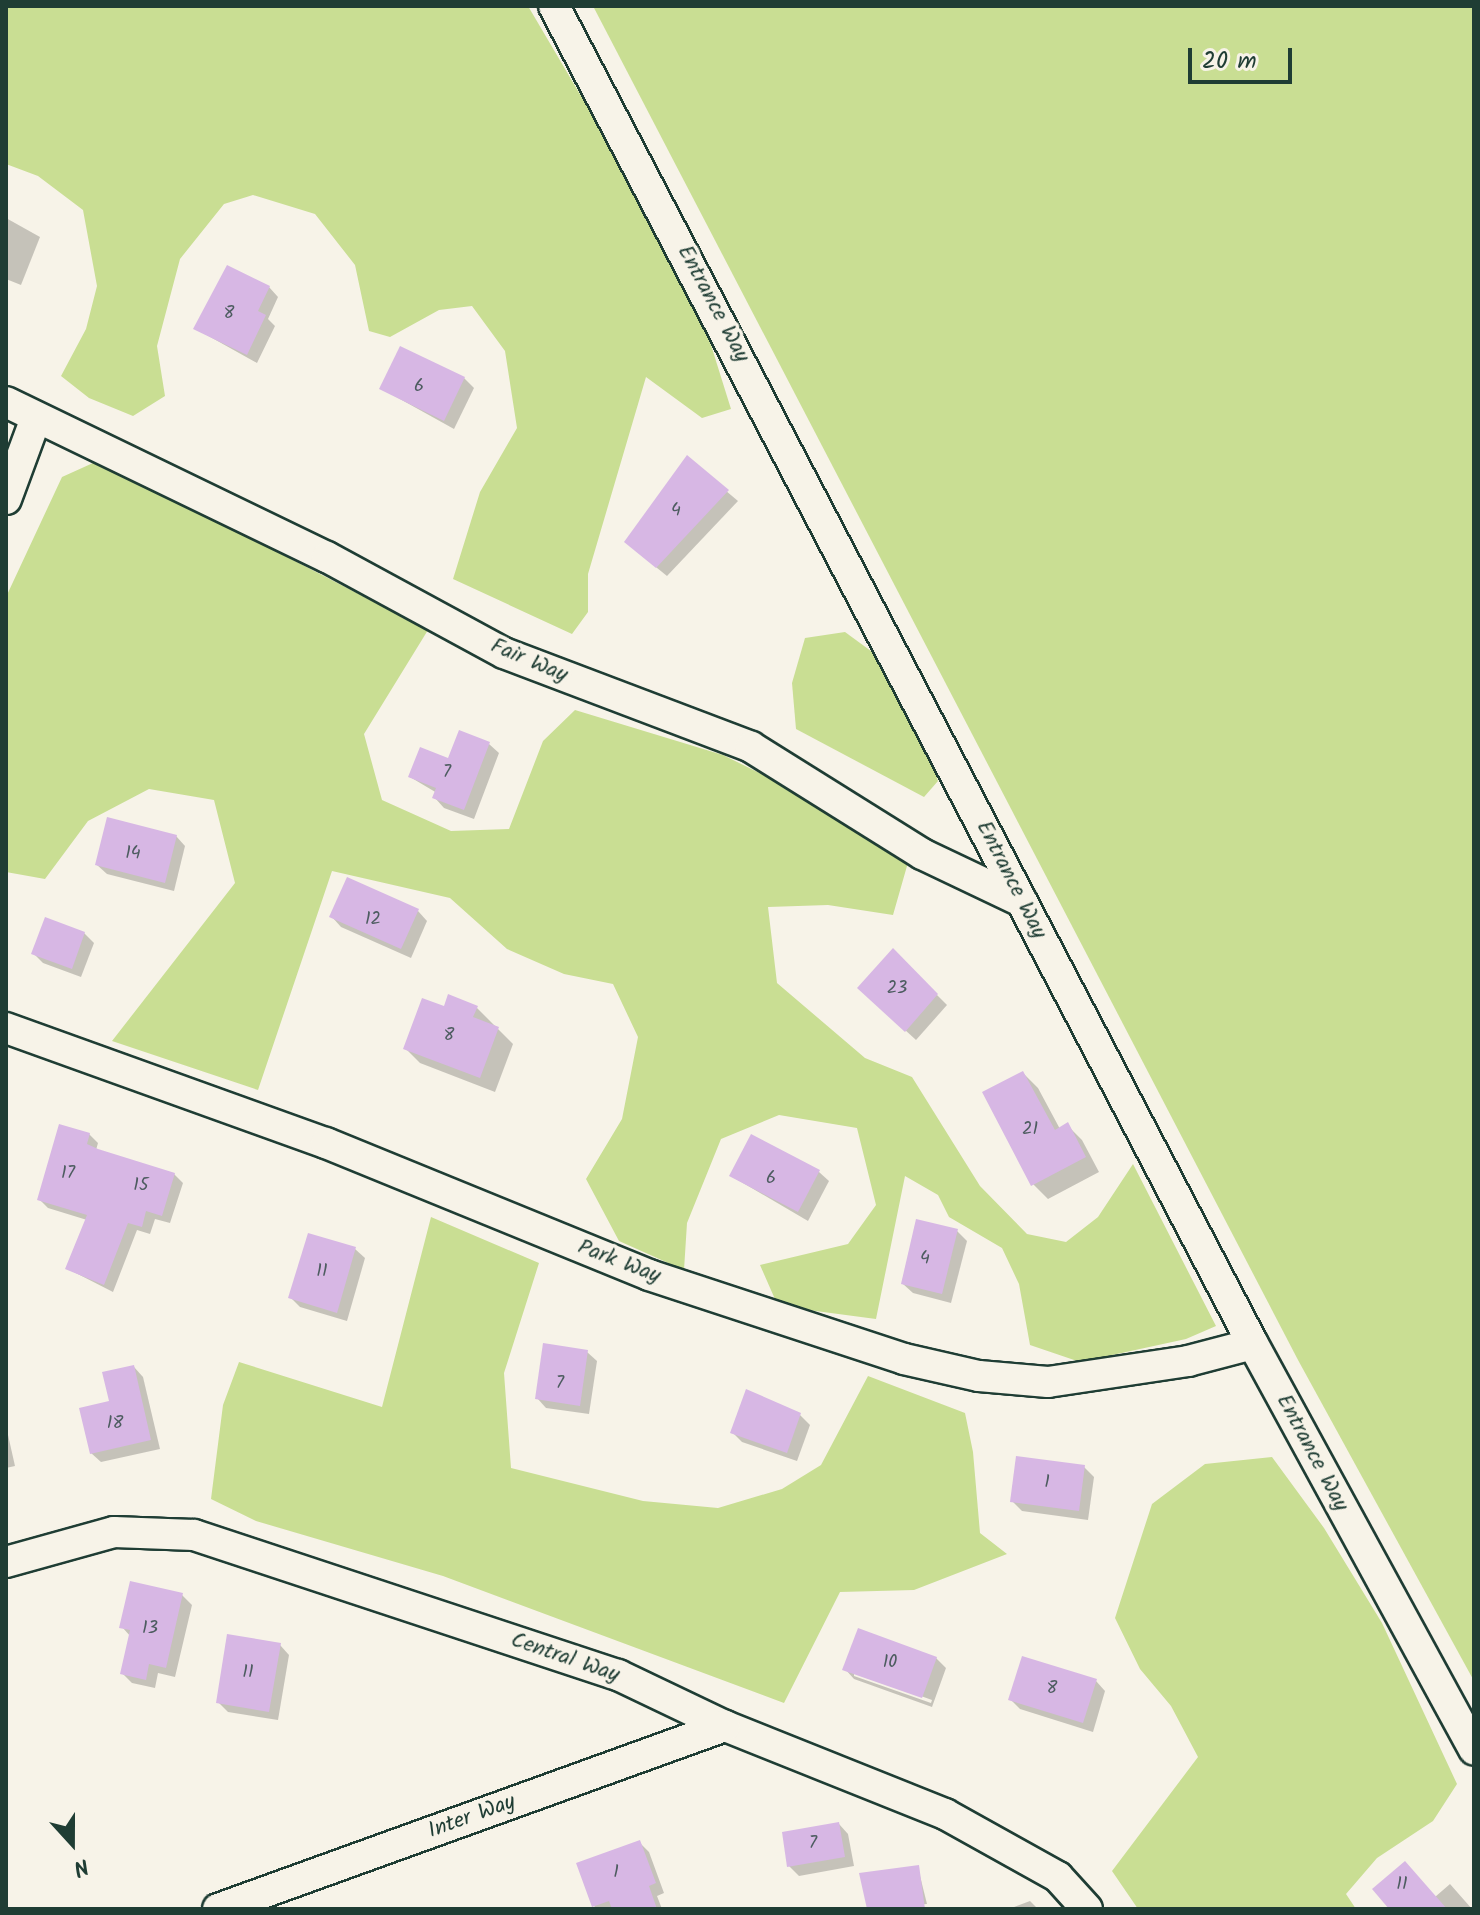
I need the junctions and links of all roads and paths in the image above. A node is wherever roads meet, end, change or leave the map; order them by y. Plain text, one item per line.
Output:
1 (554, 6) edge
2 (6, 402) edge
3 (36, 418) junction
4 (6, 499) edge
5 (1021, 901) junction
6 (6, 1028) edge
7 (1253, 1344) junction
8 (6, 1562) edge
9 (725, 1726) junction
10 (1474, 1750) edge
11 (218, 1909) edge
12 (1087, 1909) edge

1 - 5 street, Entrance Way
2 - 3 street, Fair Way
3 - 4 street
3 - 5 street, Fair Way
5 - 7 street, Entrance Way
6 - 7 street, Park Way
7 - 10 street, Entrance Way
8 - 9 street, Central Way
9 - 11 street, Inter Way
9 - 12 street, Central Way

